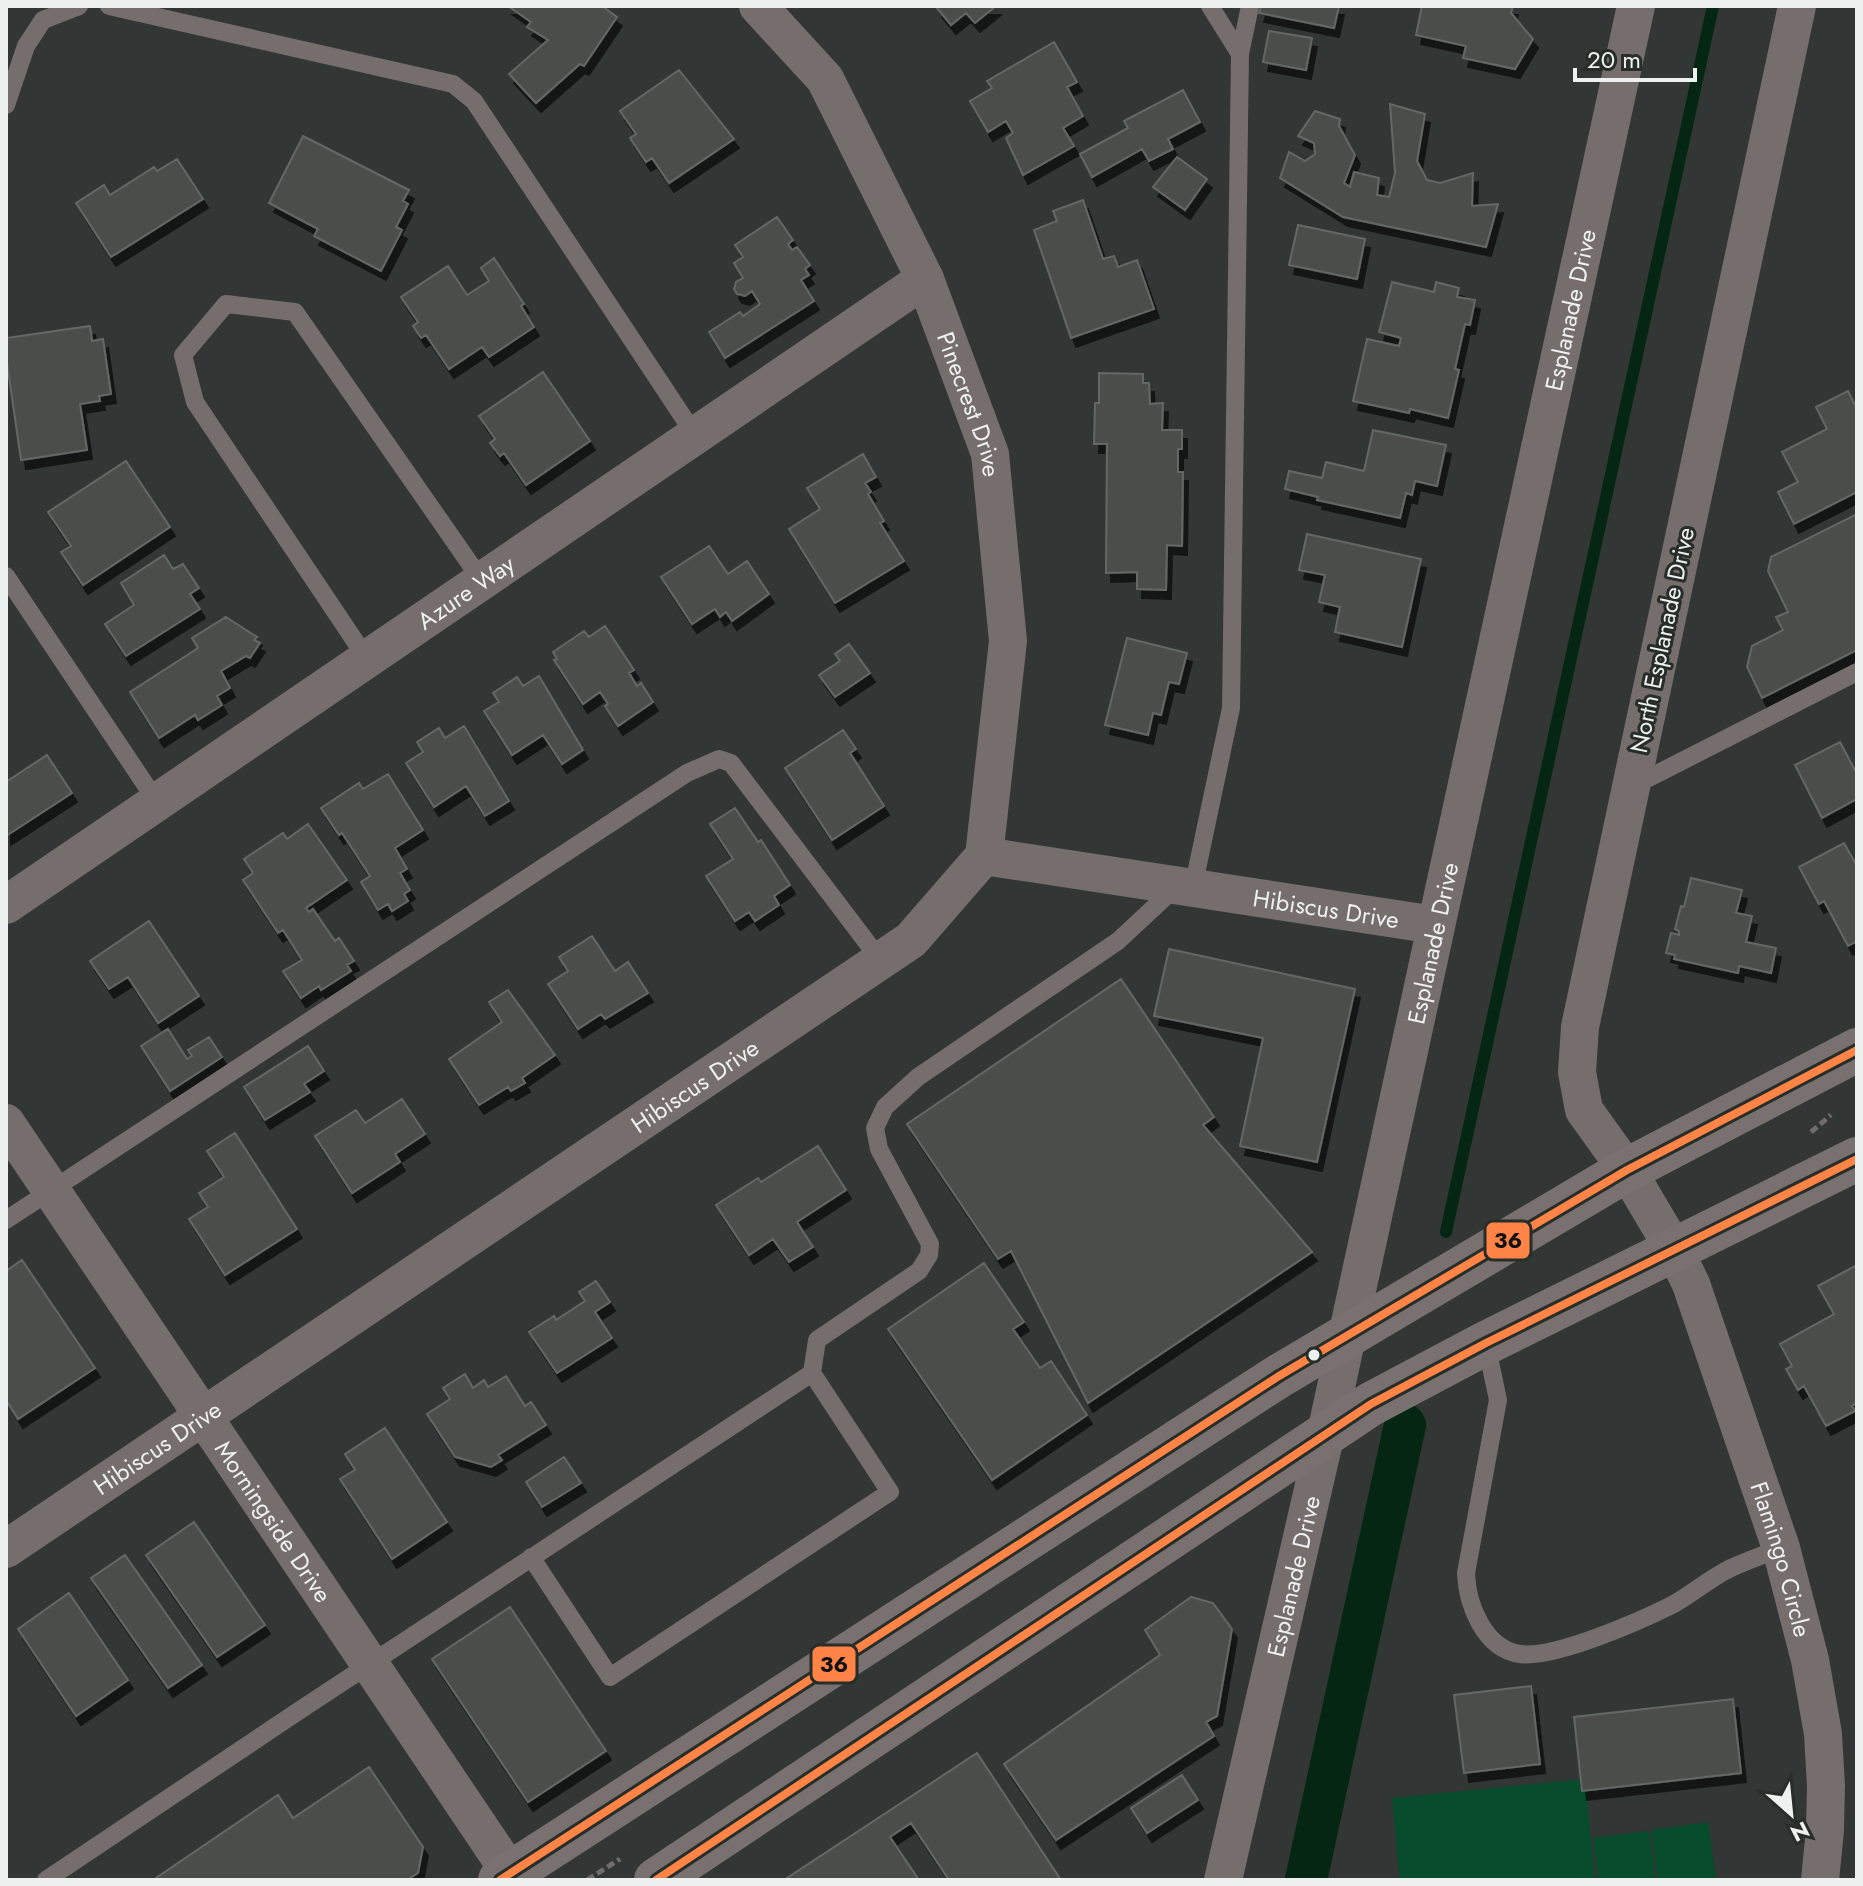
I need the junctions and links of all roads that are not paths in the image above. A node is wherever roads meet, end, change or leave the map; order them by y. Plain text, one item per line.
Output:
1 (79, 6) edge
2 (109, 6) edge
3 (758, 6) edge
4 (1210, 6) edge
5 (1250, 6) edge
6 (1636, 6) edge
7 (1797, 6) edge
8 (1240, 54) junction
9 (6, 105) edge
10 (925, 279) junction
11 (695, 435) junction
12 (6, 576) edge
13 (482, 581) junction
14 (367, 659) junction
15 (1857, 672) edge
16 (1631, 787) junction
17 (157, 802) junction
18 (984, 856) junction
19 (1186, 886) junction
20 (6, 905) edge
21 (1435, 925) junction
22 (881, 961) junction
23 (1857, 1050) edge
24 (6, 1123) edge
25 (1857, 1159) edge
26 (1627, 1170) junction
27 (51, 1190) junction
28 (6, 1220) edge
29 (1675, 1251) junction
30 (1346, 1335) junction
31 (1486, 1343) junction
32 (812, 1373) junction
33 (202, 1417) junction
34 (1326, 1433) junction
35 (1781, 1548) junction
36 (6, 1549) edge
37 (531, 1557) junction
38 (369, 1663) junction
39 (1841, 1803) edge
40 (508, 1878) edge
41 (46, 1880) edge
42 (656, 1880) edge
43 (1223, 1880) edge
44 (1820, 1880) edge

1 - 9 lane
2 - 11 lane
3 - 10 street, Pinecrest Drive
4 - 8 lane
5 - 8 lane
6 - 21 street, Esplanade Drive
7 - 16 street, North Esplanade Drive
8 - 19 lane
10 - 11 street, Azure Way
10 - 18 street, Pinecrest Drive
11 - 13 street, Azure Way
12 - 17 lane
13 - 14 street, Azure Way
13 - 14 lane
14 - 17 street, Azure Way
15 - 16 lane
16 - 26 street, North Esplanade Drive
17 - 20 street, Azure Way
18 - 19 street, Hibiscus Drive
18 - 22 street, Hibiscus Drive
19 - 21 street, Hibiscus Drive
19 - 32 lane
21 - 30 street, Esplanade Drive
22 - 27 lane
22 - 33 street, Hibiscus Drive
23 - 26 street
24 - 27 street, Morningside Drive
25 - 29 street
26 - 29 street, North Esplanade Drive
26 - 30 street
27 - 28 lane
27 - 33 street, Morningside Drive
29 - 31 street
29 - 35 street, Flamingo Circle
30 - 34 street, Esplanade Drive
30 - 40 street
31 - 34 street
31 - 35 lane
32 - 37 lane
32 - 37 lane
33 - 36 street, Hibiscus Drive
33 - 38 street, Morningside Drive
34 - 42 street
34 - 43 street, Esplanade Drive
35 - 39 street, Flamingo Circle
37 - 38 lane
38 - 40 street, Morningside Drive
38 - 41 lane
39 - 44 street, Flamingo Circle

